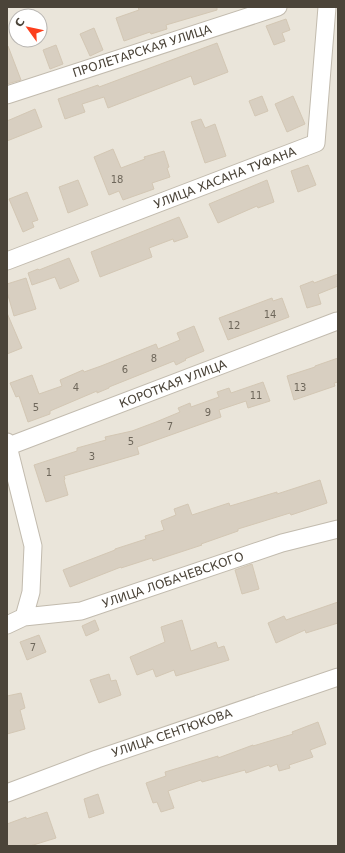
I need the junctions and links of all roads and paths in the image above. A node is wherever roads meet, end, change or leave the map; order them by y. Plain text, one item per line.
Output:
1 (278, 7) edge
2 (327, 7) edge
3 (7, 95) edge
4 (7, 261) edge
5 (337, 321) edge
6 (8, 444) edge
7 (338, 530) edge
8 (24, 617) junction
9 (7, 625) edge
10 (338, 677) edge
11 (7, 793) edge

1 - 3 street, ПРОЛЕТАРСКАЯ УЛИЦА
2 - 4 street, УЛИЦА ХАСАНА ТУФАНА
5 - 6 street, КОРОТКАЯ УЛИЦА
6 - 8 street
7 - 8 street, УЛИЦА ЛОБАЧЕВСКОГО
8 - 9 street, УЛИЦА ЛОБАЧЕВСКОГО
10 - 11 street, УЛИЦА СЕНТЮКОВА

